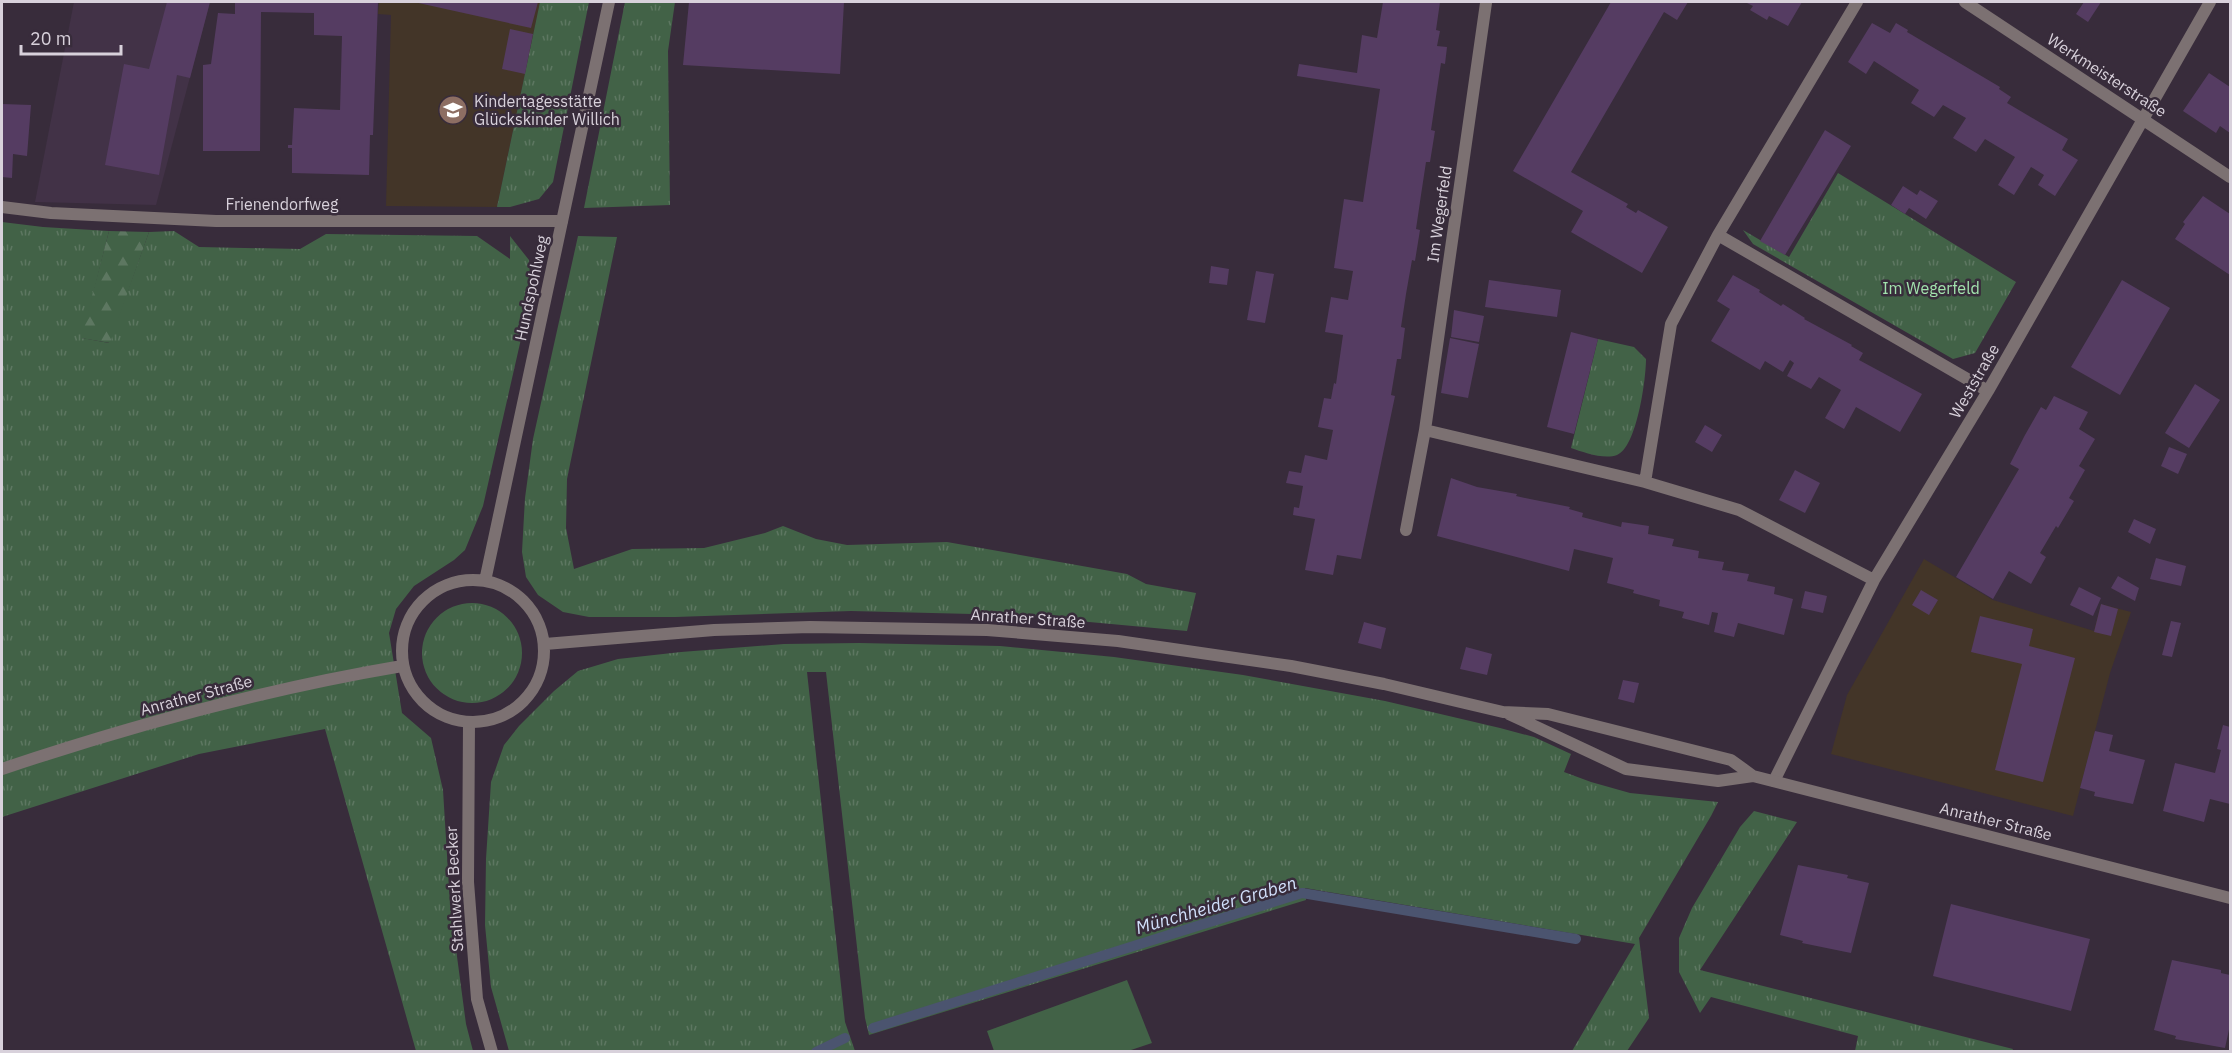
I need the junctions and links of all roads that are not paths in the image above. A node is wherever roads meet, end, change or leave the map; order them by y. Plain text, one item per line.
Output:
1 (609, 2) edge
2 (1857, 2) edge
3 (1965, 2) edge
4 (2210, 2) edge
5 (1486, 3) edge
6 (2143, 119) junction
7 (2230, 177) edge
8 (2, 207) edge
9 (562, 221) junction
10 (1718, 235) junction
11 (1988, 391) junction
12 (1425, 430) junction
13 (1645, 482) junction
14 (1406, 530) dead end
15 (1874, 580) junction
16 (485, 581) junction
17 (545, 644) junction
18 (402, 666) junction
19 (1503, 712) junction
20 (469, 723) junction
21 (2, 769) edge
22 (1753, 776) junction
23 (1774, 781) junction
24 (2230, 898) edge
25 (492, 1052) edge

1 - 9 street, Hundspohlweg
2 - 10 street
3 - 6 street, Werkmeisterstraße
4 - 6 street, Weststraße
5 - 12 street, Im Wegerfeld
6 - 7 street, Werkmeisterstraße
6 - 11 street, Weststraße
8 - 9 street, Frienendorfweg
9 - 16 street, Hundspohlweg
10 - 11 street
10 - 13 street
11 - 15 street, Weststraße
12 - 13 street
12 - 14 street, Im Wegerfeld
13 - 15 street
15 - 23 street, Weststraße
16 - 17 street
16 - 18 street
17 - 19 street, Anrather Straße
17 - 20 street
18 - 20 street
18 - 21 street, Anrather Straße
19 - 22 street, Anrather Straße
19 - 22 street, Anrather Straße
20 - 25 street, Stahlwerk Becker
22 - 23 street, Anrather Straße
23 - 24 street, Anrather Straße

